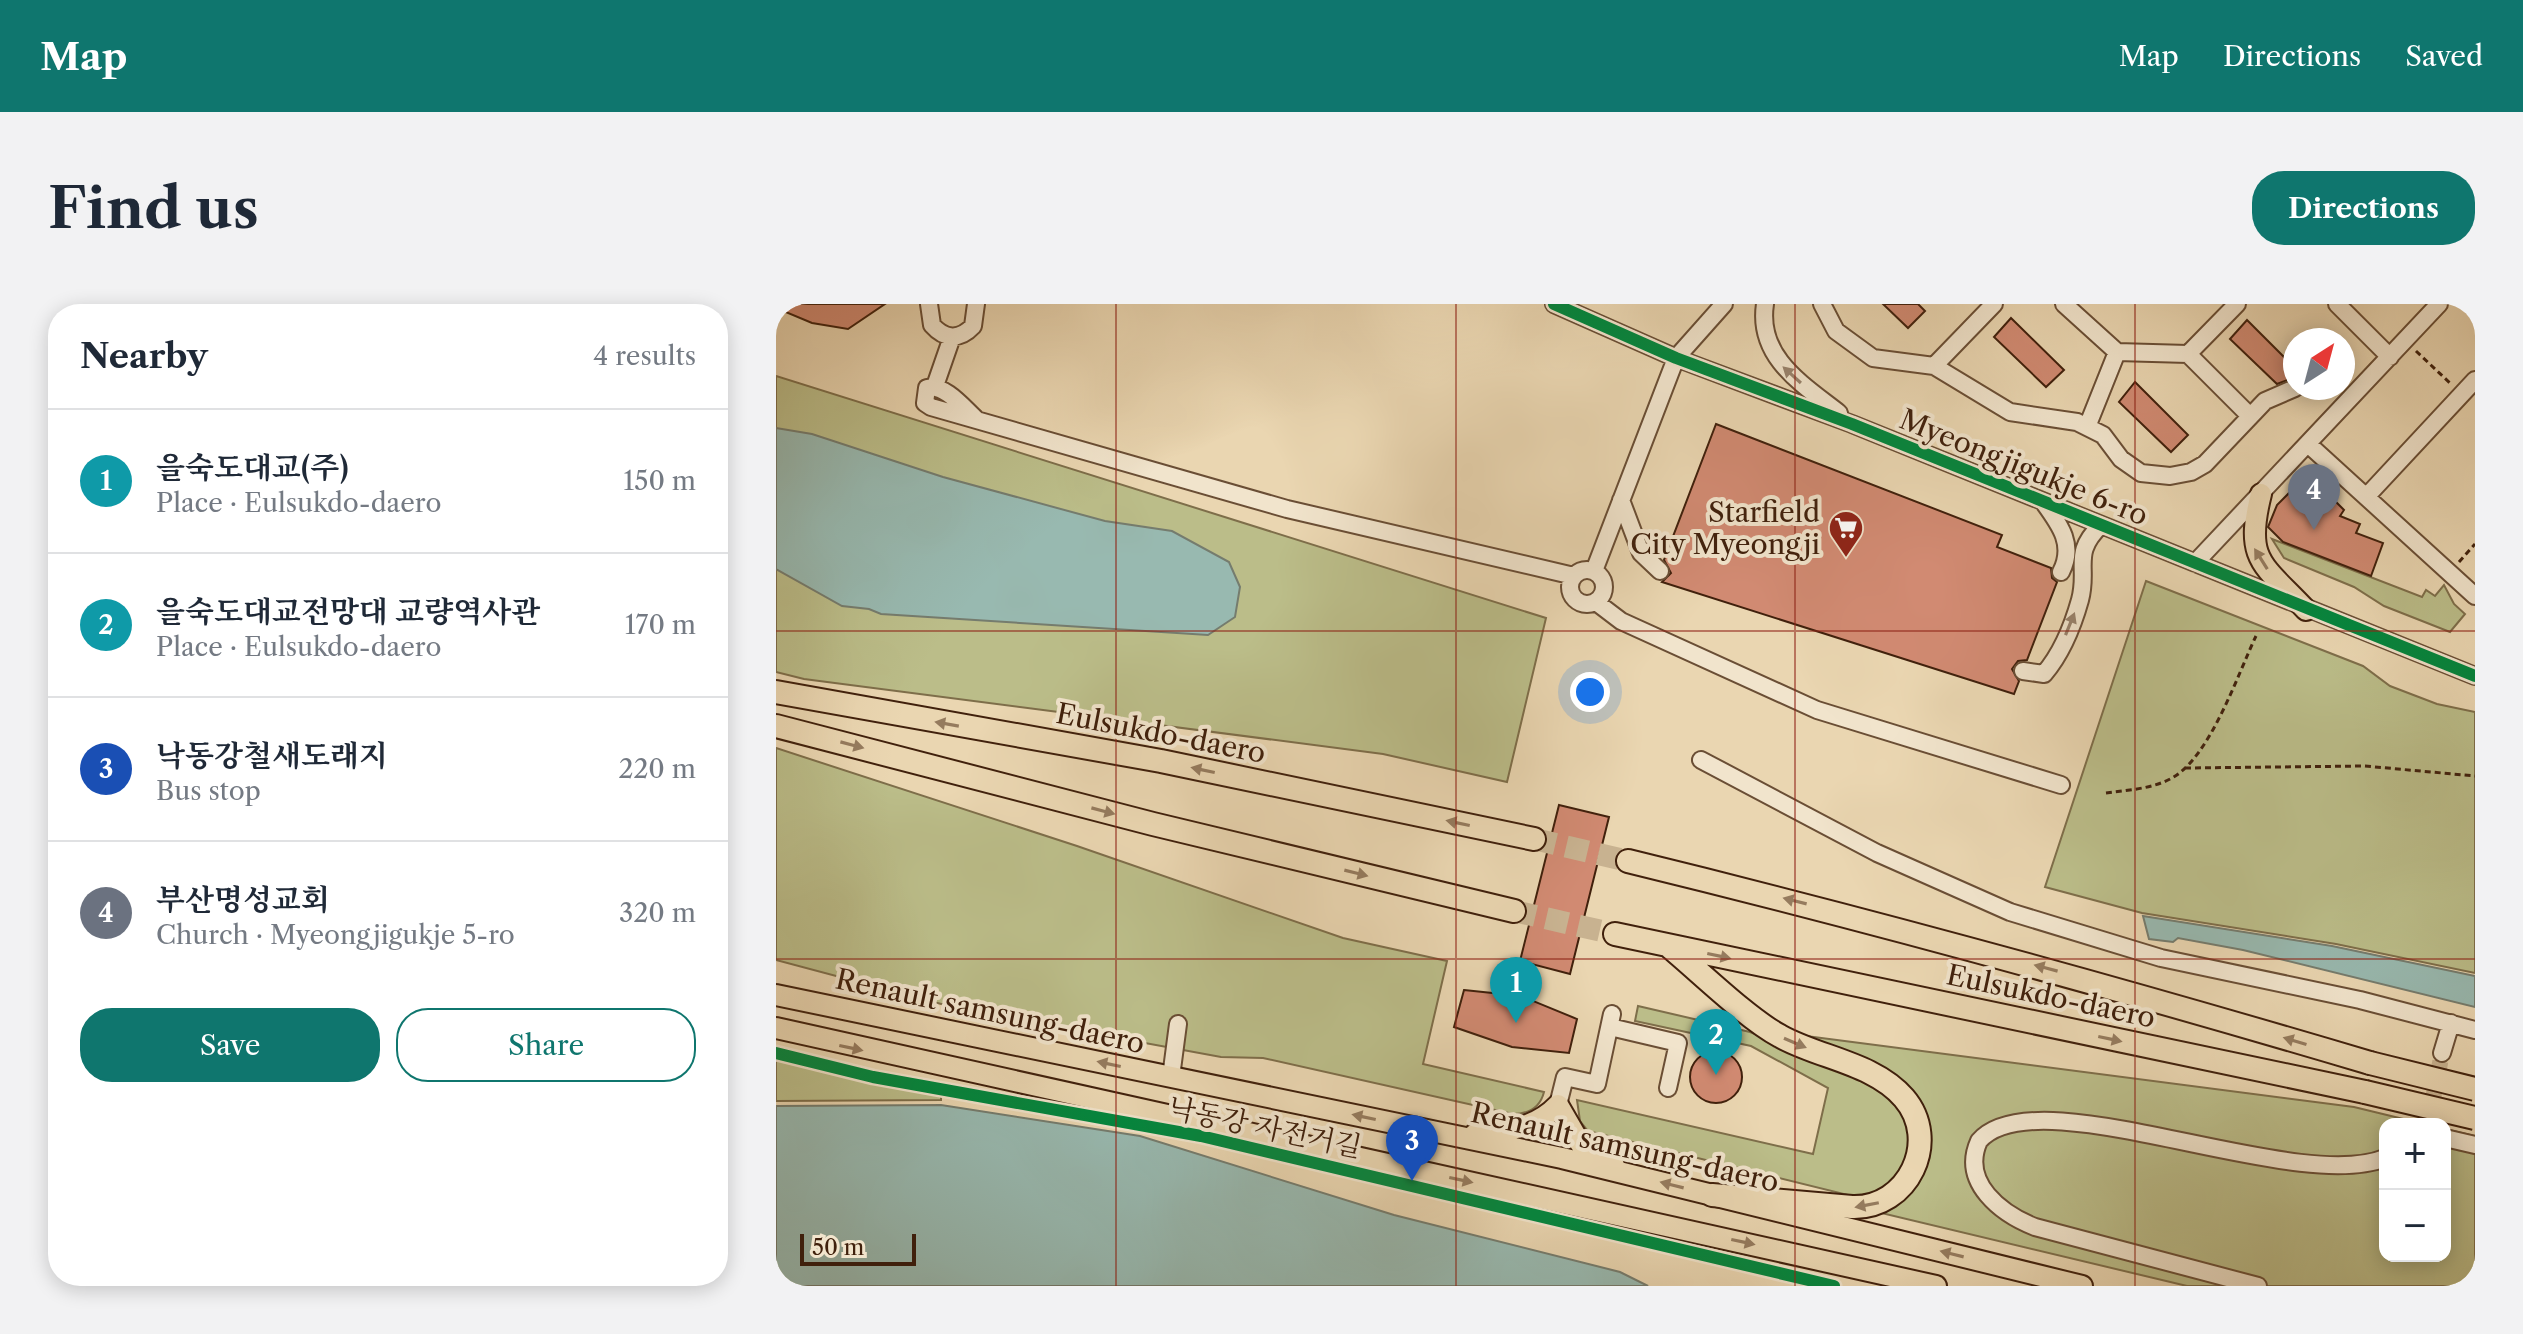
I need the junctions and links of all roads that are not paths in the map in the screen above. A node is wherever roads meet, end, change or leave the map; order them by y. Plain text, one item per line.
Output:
1 (929, 304) edge
2 (976, 304) edge
3 (1554, 304) edge
4 (1724, 304) edge
5 (1765, 304) edge
6 (1822, 304) edge
7 (1994, 304) edge
8 (2064, 304) edge
9 (2237, 304) edge
10 (2337, 304) edge
11 (2439, 304) edge
12 (952, 337) junction
13 (2117, 352) junction
14 (2188, 354) junction
15 (2390, 357) junction
16 (1676, 358) junction
17 (1934, 366) junction
18 (2475, 380) edge
19 (2283, 393) edge
20 (2250, 416) junction
21 (1852, 424) junction
22 (2087, 427) junction
23 (2308, 444) junction
24 (2261, 494) junction
25 (2366, 497) junction
26 (1621, 500) junction
27 (2043, 501) junction
28 (2101, 525) junction
29 (2195, 563) junction
30 (1594, 571) junction
31 (1660, 571) dead end
32 (2061, 572) dead end
33 (1574, 576) junction
34 (2475, 596) edge
35 (1596, 602) junction
36 (2306, 610) junction
37 (2023, 671) dead end
38 (2475, 676) edge
39 (780, 693) edge
40 (779, 727) edge
41 (1701, 760) dead end
42 (2061, 785) dead end
43 (1534, 839) tunnel mouth
44 (1628, 861) tunnel mouth
45 (1514, 911) tunnel mouth
46 (1615, 934) tunnel mouth
47 (1667, 945) junction
48 (776, 995) edge
49 (2451, 1023) junction
50 (1178, 1024) dead end
51 (776, 1028) edge
52 (2475, 1030) edge
53 (2442, 1053) tunnel mouth
54 (1171, 1077) junction
55 (1668, 1088) dead end
56 (2475, 1089) edge
57 (1558, 1105) junction
58 (2475, 1118) edge
59 (1454, 1136) junction
60 (2451, 1139) edge
61 (2475, 1145) edge
62 (2379, 1160) edge
63 (1631, 1175) junction
64 (1712, 1195) junction
65 (1936, 1286) edge
66 (2082, 1286) edge
67 (2258, 1286) edge

1 - 12 street
2 - 12 street
3 - 16 street, Myeongjigukje 6-ro
4 - 16 street
21 -> 5 street
6 - 17 street
7 - 17 street
8 - 13 street
9 - 14 street
10 - 15 street
11 - 15 street
12 - 33 street
13 - 14 street
13 - 22 street
14 - 20 street
15 - 23 street
16 - 21 street, Myeongjigukje 6-ro
16 - 26 street
17 - 22 street
18 - 25 street
19 - 20 street
20 - 22 street
21 - 27 street, Myeongjigukje 6-ro
23 - 24 street
23 - 25 street
24 - 29 street
36 -> 24 main road
25 - 34 street
26 - 30 street
26 - 31 street
27 - 28 street, Myeongjigukje 6-ro
27 - 32 street
28 - 29 street, Myeongjigukje 6-ro
37 -> 28 street
29 - 36 street, Myeongjigukje 6-ro
30 - 33 street
30 - 35 street
33 - 35 street
35 - 42 street
36 - 38 street, Myeongjigukje 6-ro
43 -> 39 highway, Eulsukdo-daero
40 -> 45 highway
41 - 49 street
56 -> 44 highway, Eulsukdo-daero, bridge
46 - 47 highway, Eulsukdo-daero
47 -> 58 highway, Eulsukdo-daero, bridge
47 -> 64 highway
54 -> 48 main road, Renault samsung-daero
49 - 52 street
49 - 53 street
50 - 54 street
51 -> 65 main road
59 -> 54 main road, Renault samsung-daero
55 - 57 street
57 - 59 main road
57 - 63 main road
59 - 63 main road, Renault samsung-daero
60 - 61 street
62 - 67 street
64 -> 63 main road, Renault samsung-daero
66 -> 64 main road, Renault samsung-daero

